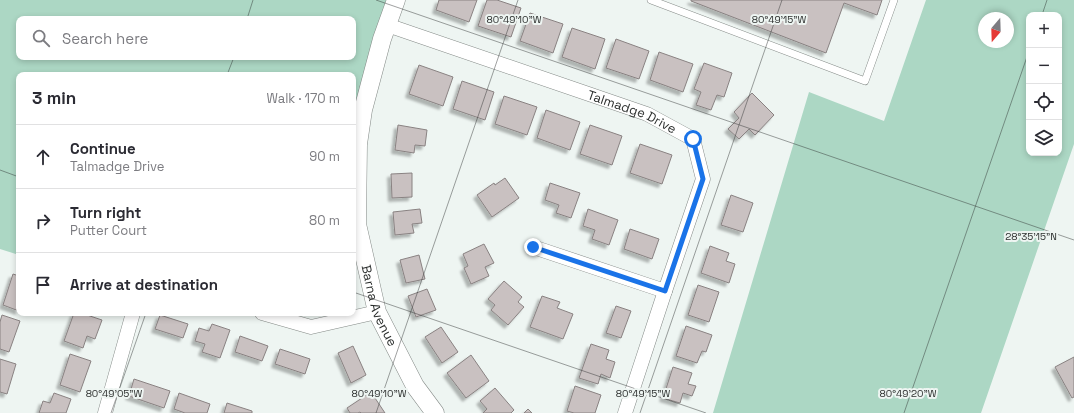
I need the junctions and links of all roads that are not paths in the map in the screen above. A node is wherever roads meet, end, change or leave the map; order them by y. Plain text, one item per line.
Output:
1 (396, 0) edge
2 (651, 0) edge
3 (894, 0) edge
4 (387, 25) junction
5 (533, 247) dead end
6 (665, 291) junction
7 (377, 312) junction
8 (132, 316) edge
9 (272, 316) edge
10 (105, 413) edge
11 (435, 413) edge
12 (625, 413) edge

1 - 4 street, Barna Avenue
2 - 3 lane
4 - 6 street, Talmadge Drive
4 - 7 street, Barna Avenue
5 - 6 street
6 - 12 street, Talmadge Drive
7 - 9 street
7 - 11 street, Barna Avenue
8 - 10 street

